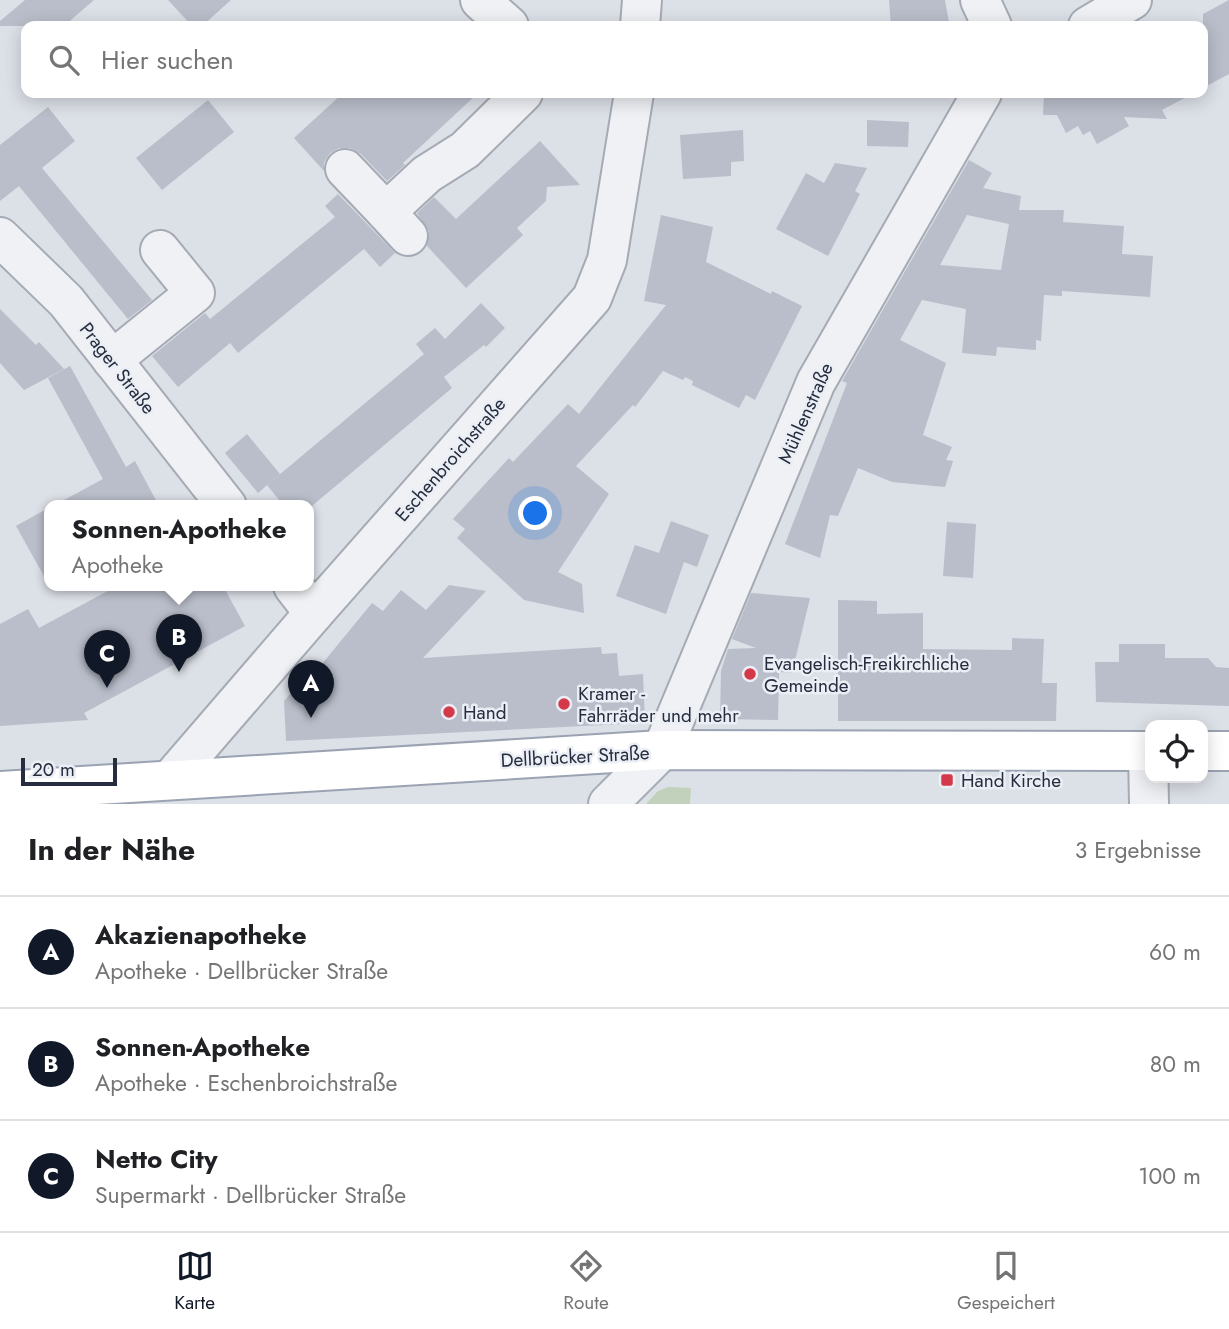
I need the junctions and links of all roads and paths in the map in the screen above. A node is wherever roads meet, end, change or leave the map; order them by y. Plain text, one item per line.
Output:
1 (480, 0) edge
2 (642, 0) edge
3 (980, 0) edge
4 (1132, 0) edge
5 (503, 21) edge
6 (640, 21) edge
7 (990, 21) edge
8 (1096, 21) edge
9 (518, 98) edge
10 (633, 98) edge
11 (979, 98) edge
12 (345, 169) dead end
13 (0, 237) edge
14 (160, 250) dead end
15 (112, 360) junction
16 (222, 500) edge
17 (314, 589) edge
18 (303, 600) edge
19 (662, 750) junction
20 (1145, 751) edge
21 (1208, 751) edge
22 (1229, 751) edge
23 (170, 780) junction
24 (1149, 783) edge
25 (0, 791) edge
26 (608, 804) edge
27 (1149, 804) edge

1 - 5 street
2 - 6 street
3 - 7 street
4 - 8 street
9 - 12 street
10 - 17 street, Eschenbroichstraße
11 - 19 street, Mühlenstraße
13 - 15 street, Prager Straße
14 - 15 street
15 - 16 street, Prager Straße
18 - 23 street, Eschenbroichstraße
19 - 20 main road, Dellbrücker Straße
19 - 23 main road, Dellbrücker Straße
19 - 26 street
21 - 22 main road
23 - 25 main road, Dellbrücker Straße
24 - 27 street

